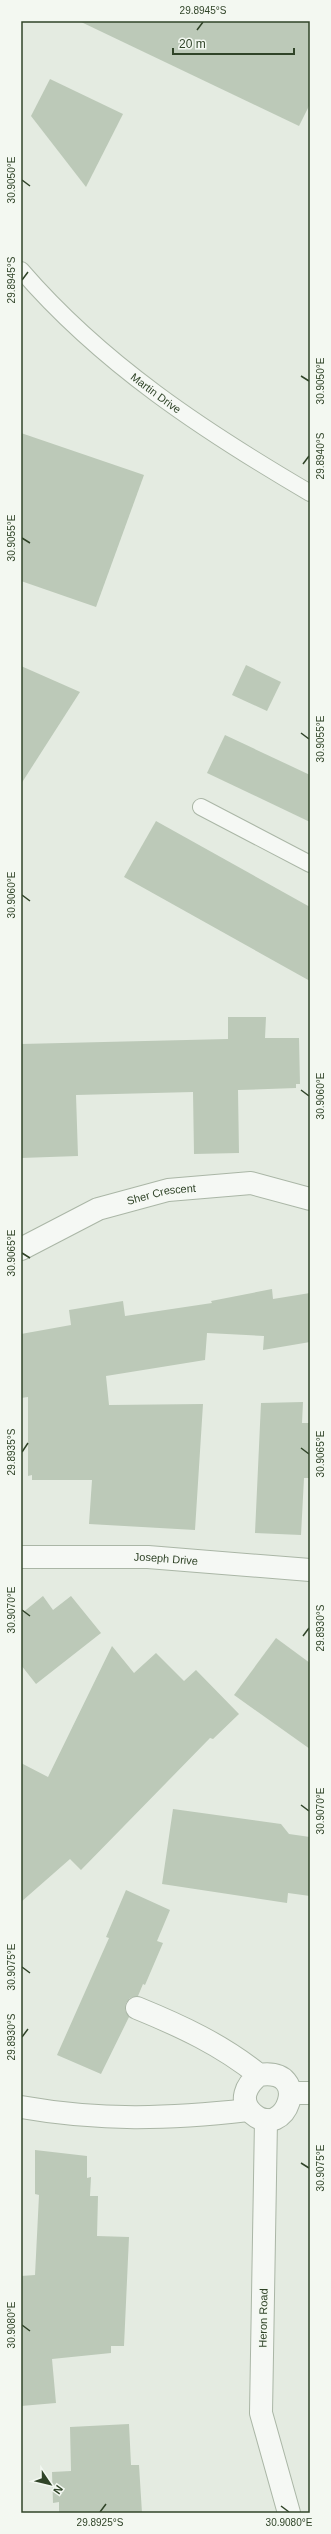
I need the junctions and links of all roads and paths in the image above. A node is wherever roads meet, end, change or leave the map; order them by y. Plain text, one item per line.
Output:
1 (21, 270) edge
2 (310, 493) edge
3 (201, 807) dead end
4 (310, 864) edge
5 (310, 1199) edge
6 (21, 1249) edge
7 (21, 1558) edge
8 (310, 1570) edge
9 (137, 2008) dead end
10 (259, 2075) junction
11 (300, 2093) edge
12 (21, 2107) edge
13 (257, 2115) junction
14 (289, 2513) edge

1 - 2 lane, Martin Drive
3 - 4 lane
5 - 6 street, Sher Crescent
7 - 8 street, Joseph Drive
9 - 10 street
10 - 11 street
10 - 13 street
11 - 13 street
12 - 13 street
13 - 14 street, Heron Road

